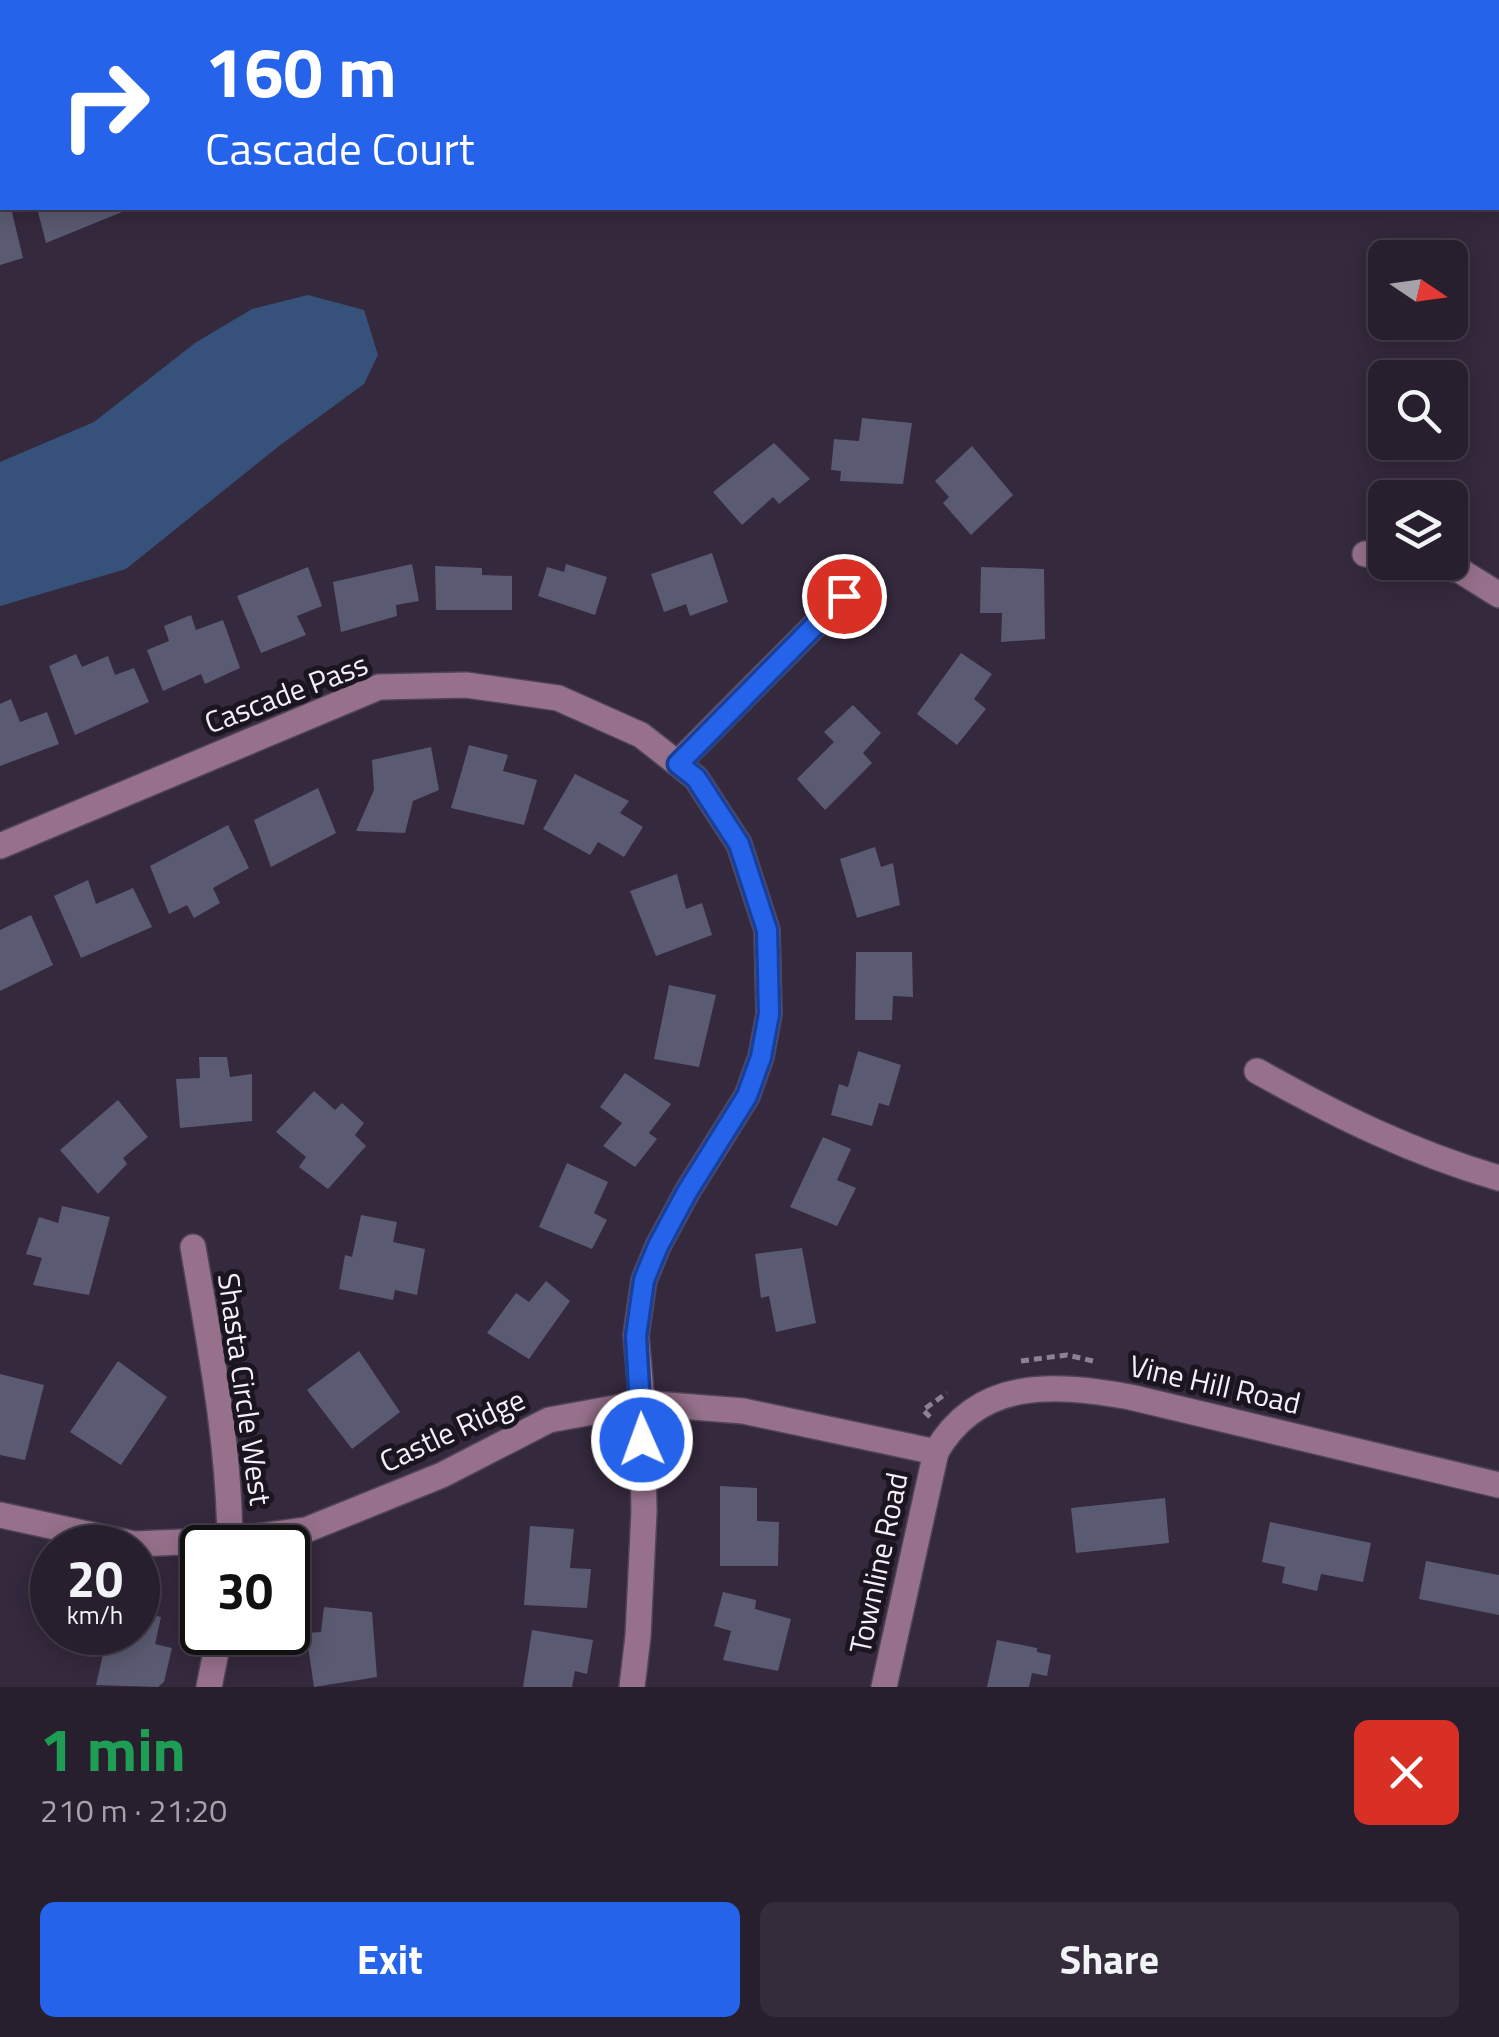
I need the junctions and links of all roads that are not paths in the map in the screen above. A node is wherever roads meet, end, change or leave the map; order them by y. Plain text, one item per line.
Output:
1 (1468, 576) edge
2 (1499, 595) edge
3 (844, 596) dead end
4 (678, 764) junction
5 (0, 846) edge
6 (1258, 1071) dead end
7 (1499, 1178) edge
8 (192, 1246) dead end
9 (642, 1403) junction
10 (942, 1442) junction
11 (1499, 1485) edge
12 (0, 1515) edge
13 (230, 1525) edge
14 (310, 1528) edge
15 (180, 1544) edge
16 (215, 1655) edge
17 (209, 1687) edge
18 (632, 1687) edge
19 (884, 1687) edge

1 - 2 street
3 - 4 street
4 - 5 street, Cascade Pass
4 - 9 street, Cascade Pass
6 - 7 street
8 - 13 street, Shasta Circle West
9 - 10 street, Castle Ridge
9 - 14 street, Castle Ridge
9 - 18 street, Cascade Pass
10 - 11 street, Vine Hill Road
10 - 19 street, Townline Road
12 - 15 street, Castle Ridge
16 - 17 street

